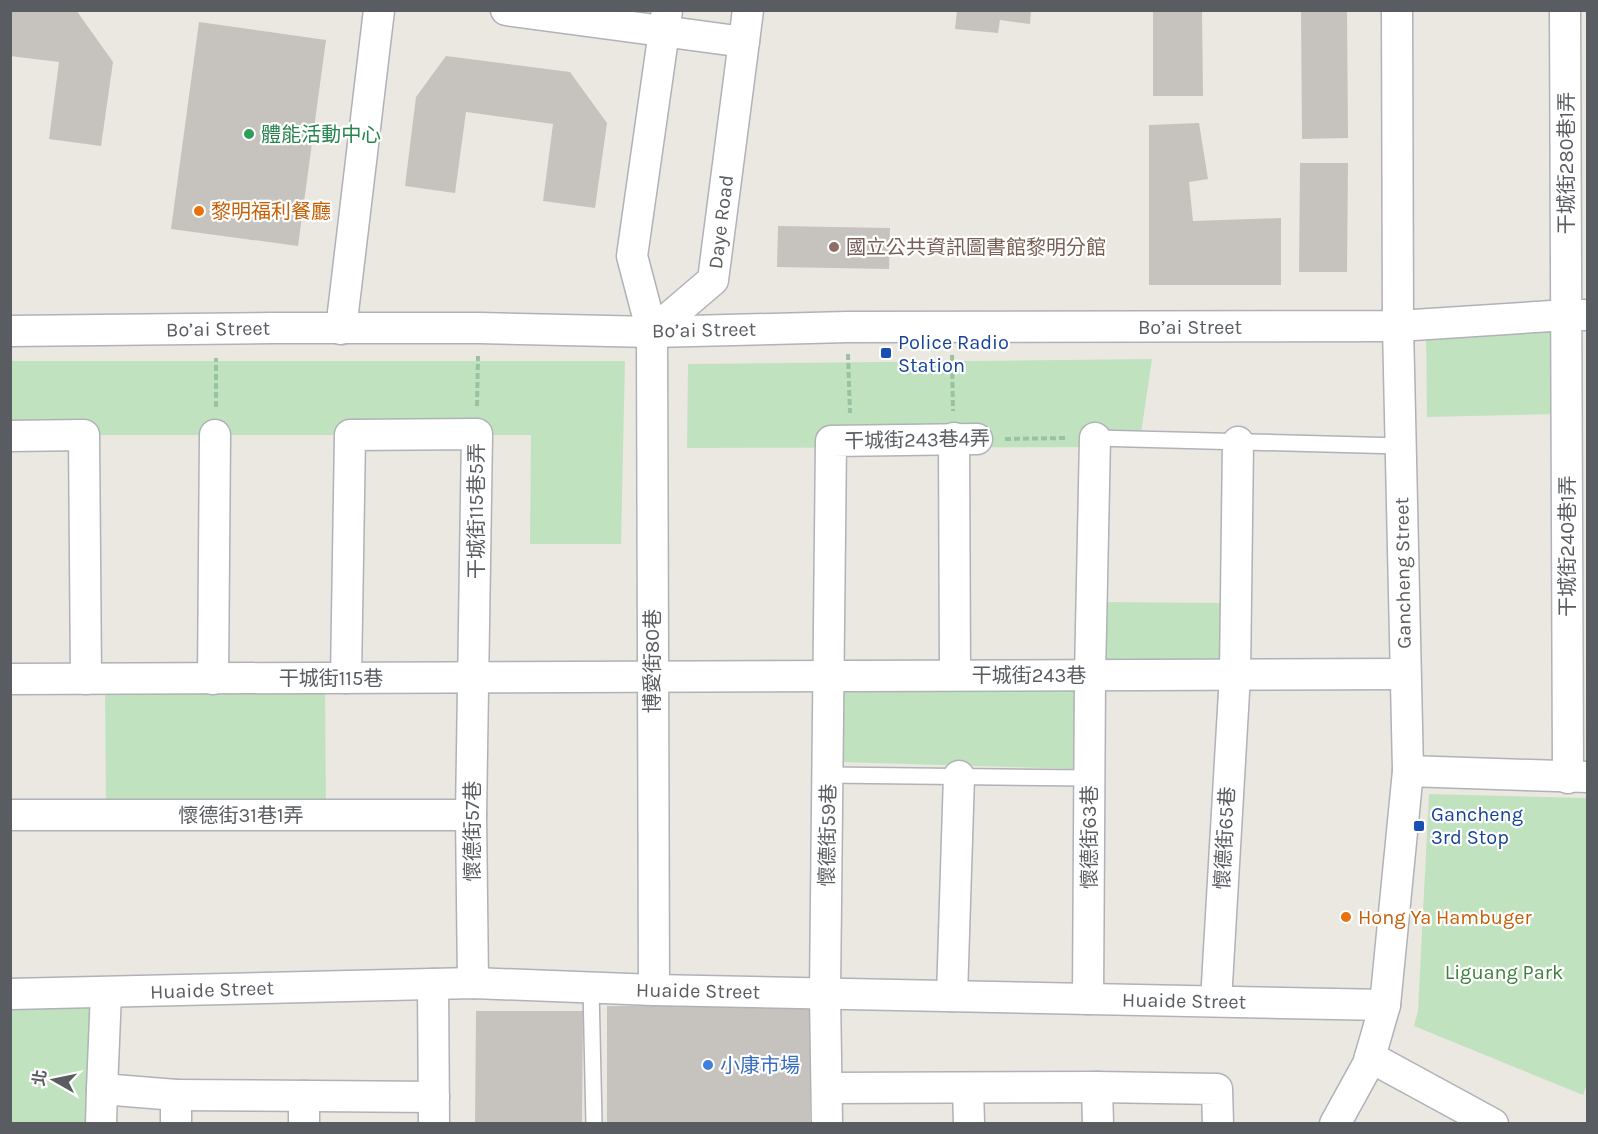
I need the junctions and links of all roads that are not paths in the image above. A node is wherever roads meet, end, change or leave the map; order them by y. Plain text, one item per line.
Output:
1 (379, 10) edge
2 (506, 10) edge
3 (748, 10) edge
4 (1397, 10) edge
5 (1565, 10) edge
6 (666, 20) edge
7 (744, 42) junction
8 (1577, 315) edge
9 (1398, 326) junction
10 (341, 328) junction
11 (10, 331) edge
12 (652, 332) junction
13 (215, 435) road end
14 (10, 436) edge
15 (1095, 438) joint
16 (1238, 442) junction
17 (1401, 446) junction
18 (1406, 674) junction
19 (955, 675) junction
20 (1090, 675) junction
21 (1235, 675) junction
22 (652, 677) junction
23 (829, 677) junction
24 (346, 678) junction
25 (474, 678) junction
26 (10, 679) edge
27 (86, 679) junction
28 (213, 679) junction
29 (1408, 771) junction
30 (829, 775) junction
31 (959, 776) junction
32 (1578, 777) edge
33 (1090, 778) junction
34 (10, 815) edge
35 (471, 815) junction
36 (472, 983) junction
37 (433, 984) junction
38 (591, 988) junction
39 (654, 990) junction
40 (106, 993) junction
41 (825, 993) junction
42 (10, 994) edge
43 (952, 996) junction
44 (1088, 999) junction
45 (1215, 1001) junction
46 (1385, 1005) junction
47 (1370, 1057) junction
48 (1097, 1087) junction
49 (826, 1088) junction
50 (968, 1088) junction
51 (102, 1089) junction
52 (176, 1109) edge
53 (304, 1110) edge
54 (434, 1110) edge
55 (101, 1124) edge
56 (594, 1124) edge
57 (827, 1124) edge
58 (969, 1124) edge
59 (1098, 1124) edge
60 (1218, 1124) edge
61 (1335, 1124) edge
62 (1493, 1124) edge

1 - 10 street
2 - 6 street
3 - 7 street, Daye Road
4 - 9 street, Gancheng Street
5 - 8 street, 干城街280巷1弄
6 - 7 street
6 - 12 street
7 - 12 street, Daye Road
8 - 9 street, Bo’ai Street
8 - 32 street, 干城街240巷1弄
9 - 12 street, Bo’ai Street
9 - 17 street, Gancheng Street
10 - 11 street, Bo’ai Street
10 - 12 street, Bo’ai Street
12 - 22 street, 博愛街80巷
13 - 28 street
14 - 27 street
15 - 16 lane
15 - 20 street, 懷德街63巷
16 - 17 lane
16 - 21 street, 懷德街65巷
17 - 18 street, Gancheng Street
18 - 21 street, 干城街243巷
18 - 29 street, Gancheng Street
19 - 20 street, 干城街243巷
19 - 23 street, 干城街243巷
19 - 23 street, 干城街243巷4弄
20 - 21 street, 干城街243巷
20 - 33 street, 懷德街63巷
21 - 45 street, 懷德街65巷
22 - 23 street, 干城街243巷
22 - 25 street, 干城街115巷
22 - 39 street, 博愛街80巷
23 - 30 street, 懷德街59巷
24 - 25 street, 干城街115巷
24 - 25 street, 干城街115巷5弄
24 - 28 street, 干城街115巷
25 - 35 street, 懷德街57巷
26 - 27 street, 干城街115巷
27 - 28 street, 干城街115巷
29 - 32 street
29 - 46 street, Gancheng Street
30 - 31 lane
30 - 41 street, 懷德街59巷
31 - 33 lane
31 - 43 street
33 - 44 street, 懷德街63巷
34 - 35 street, 懷德街31巷1弄
35 - 36 street, 懷德街57巷
36 - 37 street, Huaide Street
36 - 38 street, Huaide Street
37 - 40 street, Huaide Street
37 - 54 street
38 - 39 street, Huaide Street
38 - 56 lane
39 - 41 street, Huaide Street
40 - 42 street, Huaide Street
40 - 51 street
41 - 43 street, Huaide Street
41 - 49 street, 懷德街59巷
43 - 44 street, Huaide Street
44 - 45 street, Huaide Street
45 - 46 street, Huaide Street
46 - 47 street, Gancheng Street
47 - 61 street, Gancheng Street
47 - 62 street
48 - 50 street
48 - 59 street
48 - 60 street
49 - 50 street
49 - 57 street, 懷德街59巷
50 - 58 street
51 - 52 street
51 - 55 street
52 - 53 street
53 - 54 street

